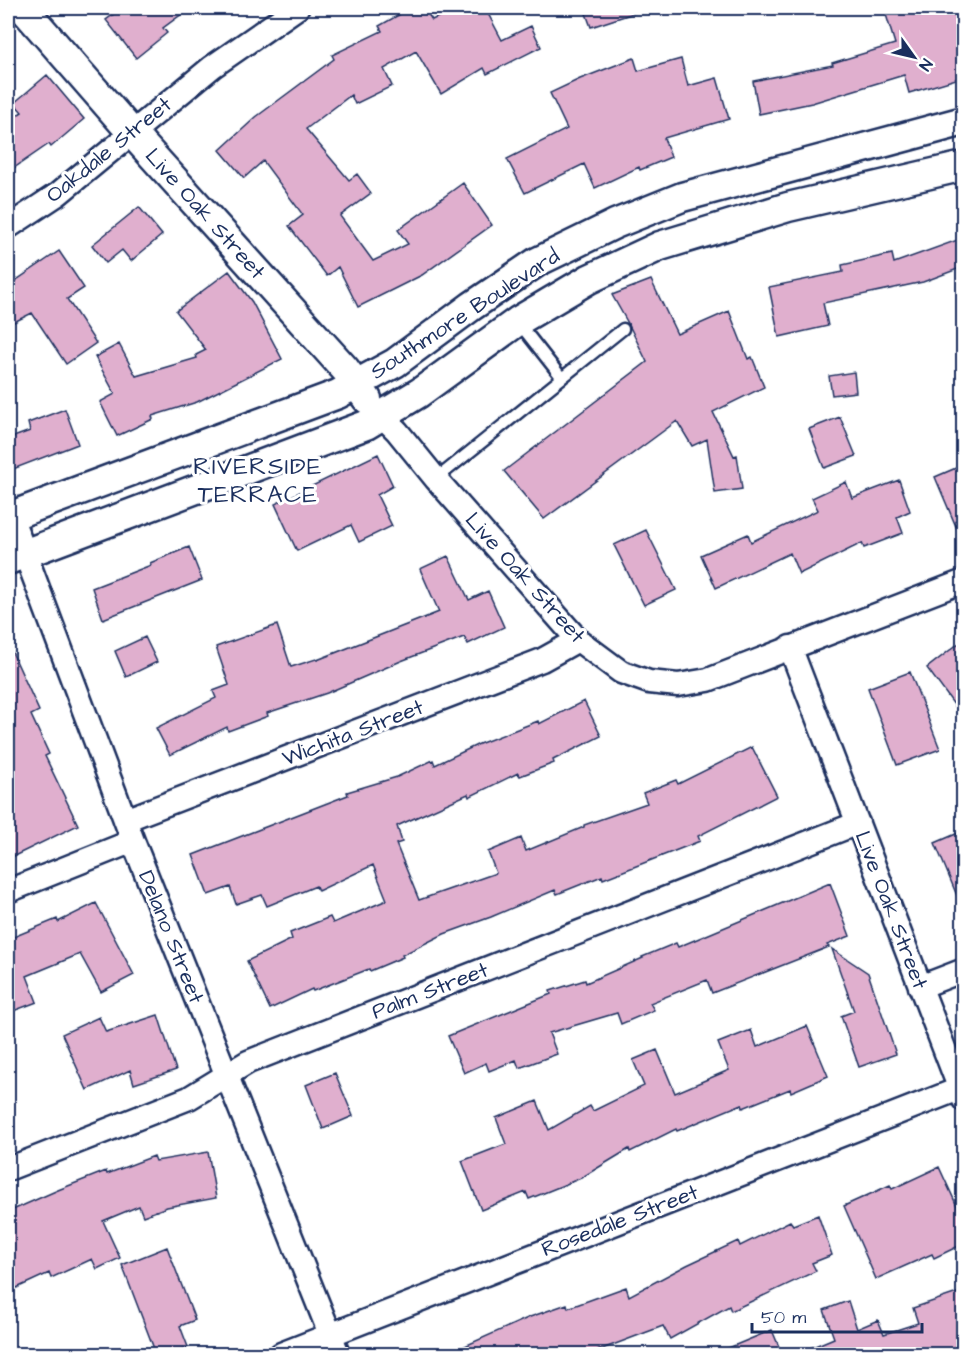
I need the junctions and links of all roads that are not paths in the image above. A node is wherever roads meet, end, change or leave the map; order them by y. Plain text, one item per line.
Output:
1 (23, 8) edge
2 (297, 8) edge
3 (963, 121) edge
4 (132, 133) junction
5 (963, 166) edge
6 (779, 171) junction
7 (788, 207) junction
8 (8, 227) edge
9 (518, 321) junction
10 (623, 329) dead end
11 (562, 378) junction
12 (355, 385) junction
13 (382, 416) junction
14 (436, 479) junction
15 (9, 517) edge
16 (16, 557) edge
17 (963, 581) edge
18 (578, 640) junction
19 (790, 647) junction
20 (858, 823) junction
21 (129, 831) junction
22 (8, 891) edge
23 (963, 970) edge
24 (920, 987) junction
25 (226, 1076) junction
26 (961, 1094) edge
27 (8, 1169) edge
28 (334, 1344) edge
29 (281, 1354) edge

1 - 4 street, Live Oak Street
2 - 4 street, Oakdale Street
3 - 6 street, Southmore Boulevard
4 - 8 street, Oakdale Street
4 - 12 street, Live Oak Street
5 - 7 street, Southmore Boulevard
6 - 7 street
6 - 12 street, Southmore Boulevard
7 - 9 street, Southmore Boulevard
9 - 11 lane
9 - 13 street, Southmore Boulevard
10 - 11 lane
11 - 14 lane
12 - 13 street, Live Oak Street
12 - 15 street, Southmore Boulevard
13 - 14 street, Live Oak Street
13 - 16 street, Southmore Boulevard
14 - 18 street, Live Oak Street
15 - 16 street, Delano Street
16 - 21 street, Delano Street
17 - 19 street
18 - 19 street, Live Oak Street
18 - 21 street, Wichita Street
19 - 20 street, Live Oak Street
20 - 24 street, Live Oak Street
20 - 25 street, Palm Street
21 - 22 street, Wichita Street
21 - 25 street, Delano Street
23 - 24 street
24 - 26 street, Live Oak Street
25 - 27 street, Palm Street
25 - 28 street, Delano Street
26 - 28 street, Rosedale Street
28 - 29 street, Rosedale Street

